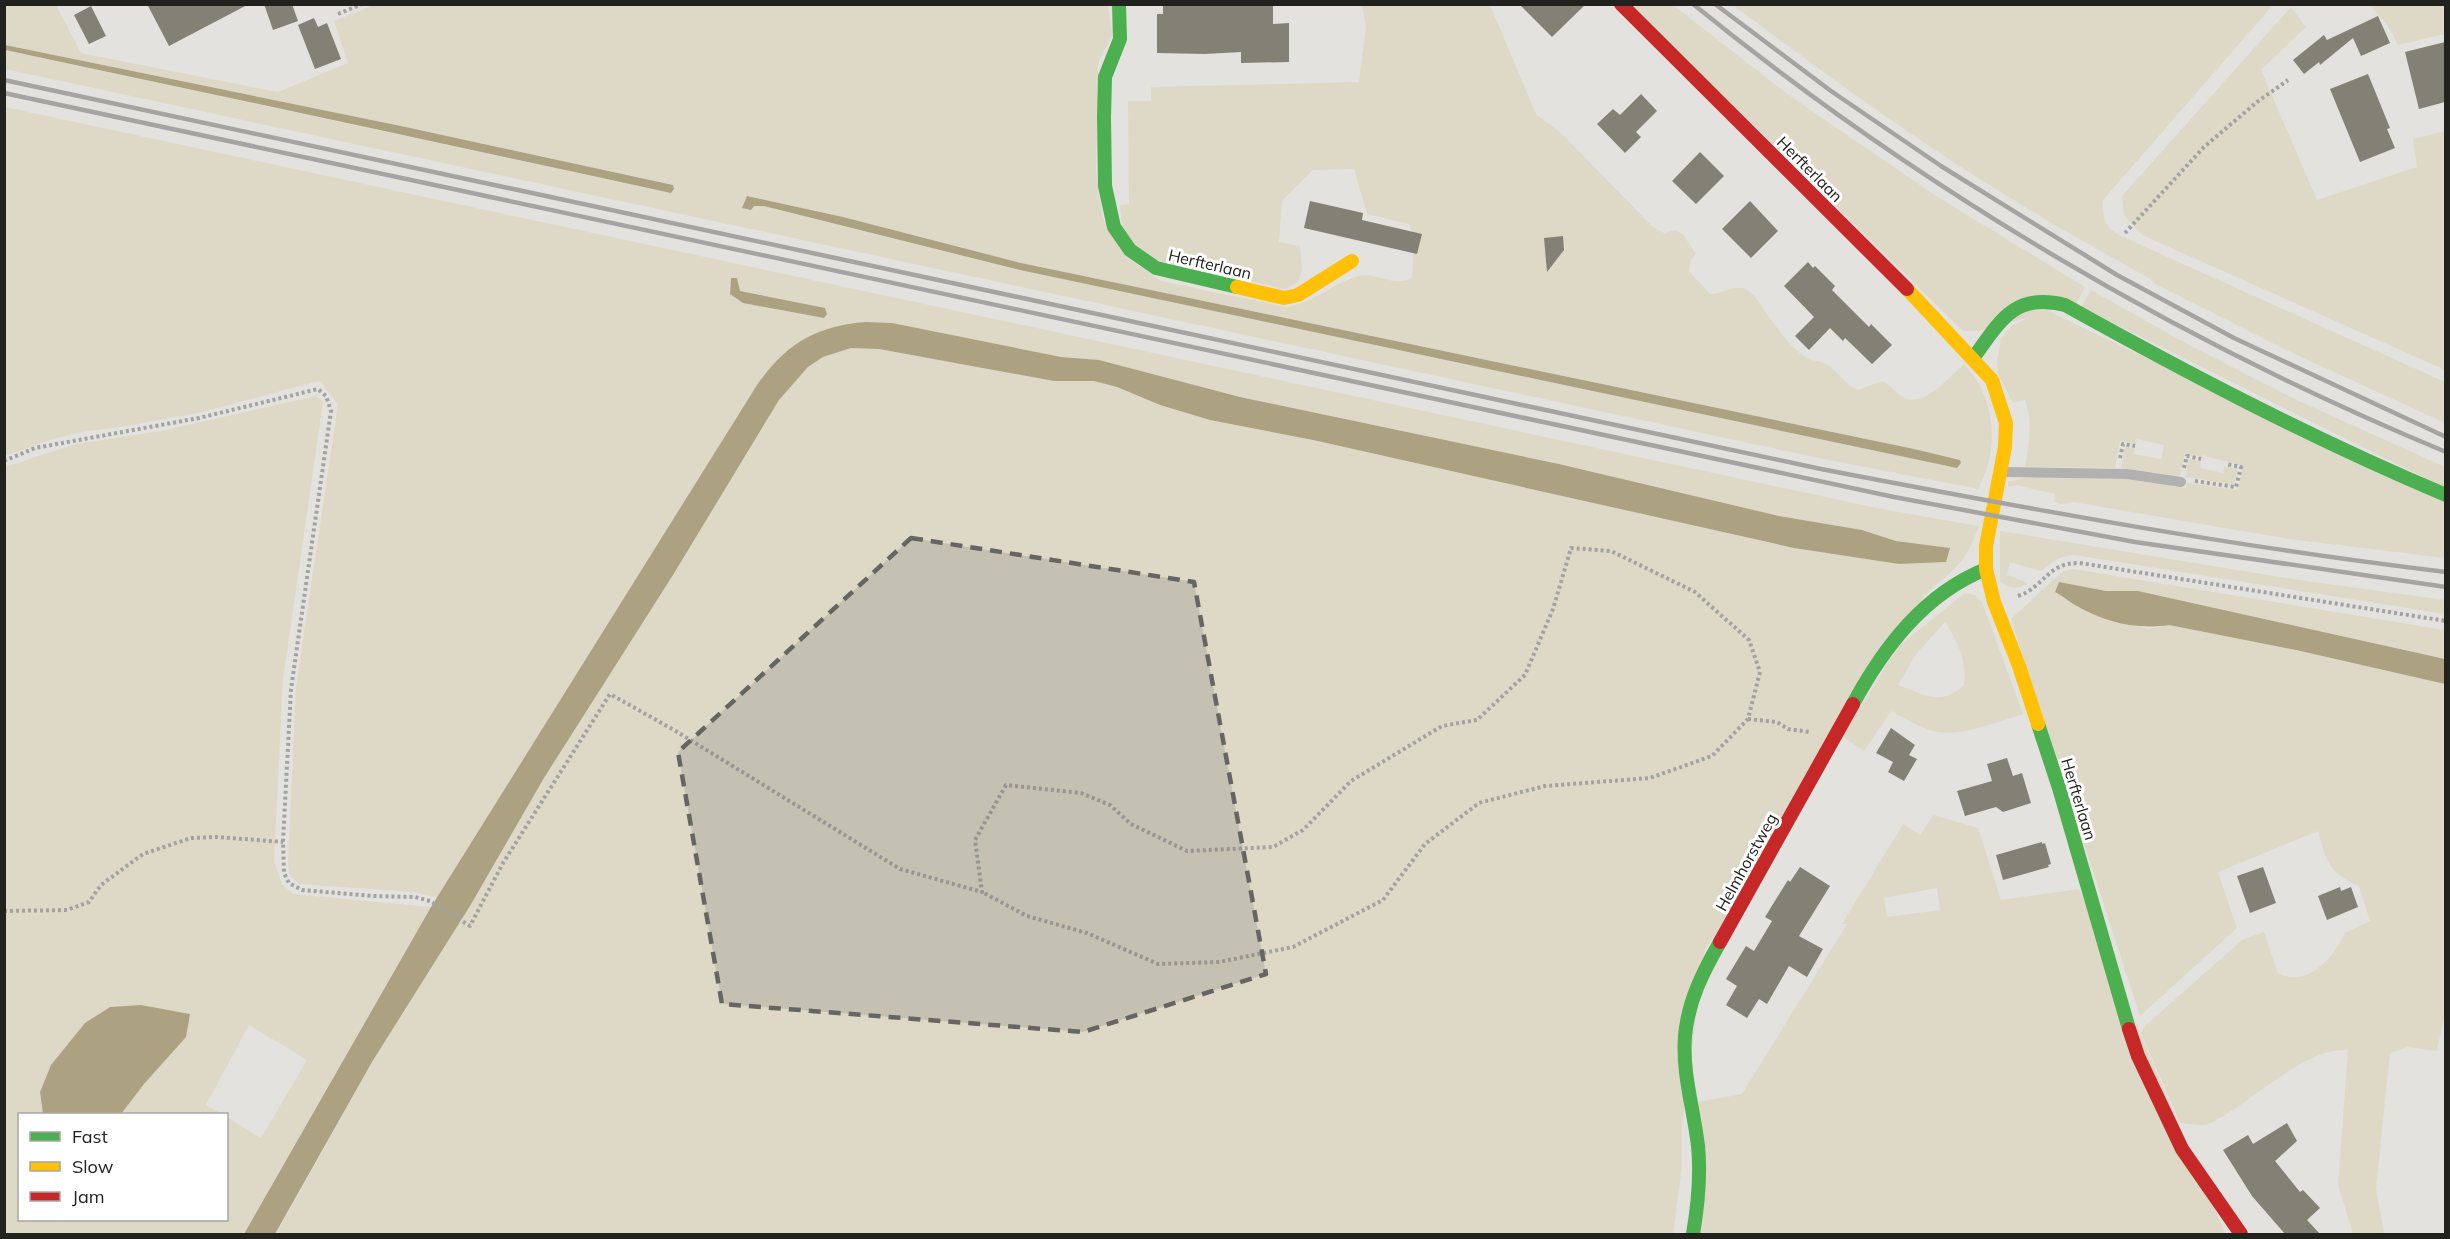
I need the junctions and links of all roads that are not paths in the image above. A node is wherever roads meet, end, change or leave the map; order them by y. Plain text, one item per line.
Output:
1 (1119, 4) edge
2 (1621, 4) edge
3 (1352, 261) dead end
4 (1974, 357) junction
5 (2000, 472) junction
6 (2181, 482) road end
7 (2445, 495) edge
8 (1986, 569) junction
9 (1693, 1234) edge
10 (2241, 1234) edge

1 - 3 street, Herfterlaan
2 - 4 street, Herfterlaan
4 - 5 street, Herfterlaan
4 - 7 street
5 - 6 lane
5 - 8 street, Herfterlaan
8 - 9 street, Helmhorstweg
8 - 10 street, Herfterlaan

